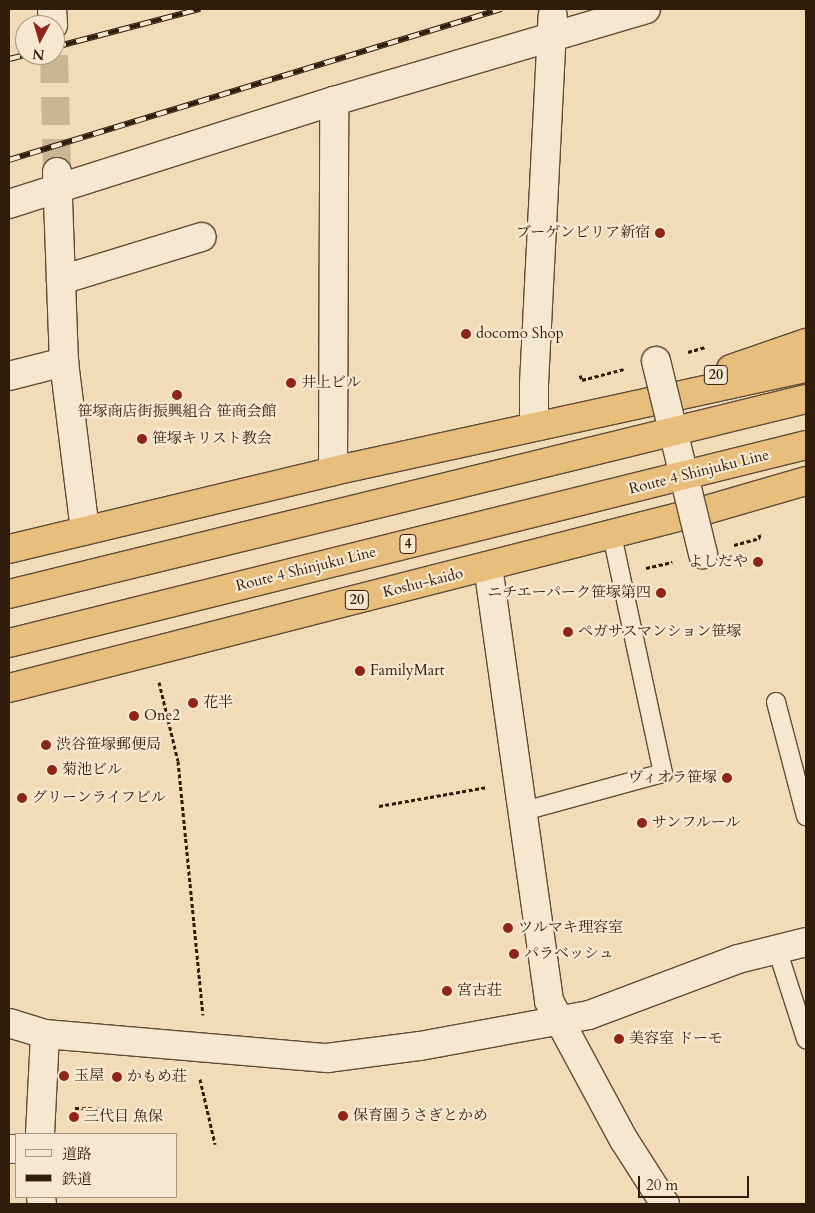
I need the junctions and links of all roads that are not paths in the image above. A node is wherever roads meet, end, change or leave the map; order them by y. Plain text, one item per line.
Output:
1 (646, 9) edge
2 (552, 26) junction
3 (334, 101) junction
4 (57, 179) junction
5 (9, 204) edge
6 (202, 237) dead end
7 (61, 280) junction
8 (806, 343) edge
9 (656, 361) dead end
10 (64, 362) junction
11 (806, 368) edge
12 (9, 376) edge
13 (806, 399) edge
14 (625, 406) junction
15 (534, 426) junction
16 (806, 446) edge
17 (333, 471) junction
18 (806, 481) edge
19 (806, 490) edge
20 (706, 510) junction
21 (85, 531) junction
22 (612, 535) junction
23 (9, 549) edge
24 (703, 554) dead end
25 (488, 566) junction
26 (9, 594) edge
27 (9, 643) edge
28 (9, 688) edge
29 (776, 702) dead end
30 (524, 811) junction
31 (806, 816) edge
32 (806, 942) edge
33 (777, 949) junction
34 (559, 1021) junction
35 (9, 1023) edge
36 (45, 1034) junction
37 (806, 1039) edge
38 (41, 1121) edge
39 (663, 1204) edge

1 - 2 street
2 - 3 street
2 - 15 street
3 - 4 street
3 - 17 street
4 - 5 street
4 - 7 street
6 - 7 street
7 - 10 street
8 - 14 highway, 20
9 - 24 street, bridge
10 - 12 street
10 - 21 street
11 - 14 highway, 20
13 - 26 highway, bridge
14 - 15 highway, 20
15 - 17 highway, 20
16 - 27 highway, Route 4 Shinjuku Line / 4, bridge
17 - 21 highway, 20
18 - 20 highway, Koshu-kaido / 20
19 - 20 highway
20 - 22 highway, Koshu-kaido / 20
21 - 23 highway, 20
22 - 25 highway, Koshu-kaido / 20
22 - 30 lane
25 - 28 highway, Koshu-kaido / 20
25 - 30 street
29 - 31 lane
30 - 34 street
32 - 33 street
33 - 34 street
33 - 37 lane
34 - 36 street
34 - 39 street
35 - 36 street
36 - 38 street

